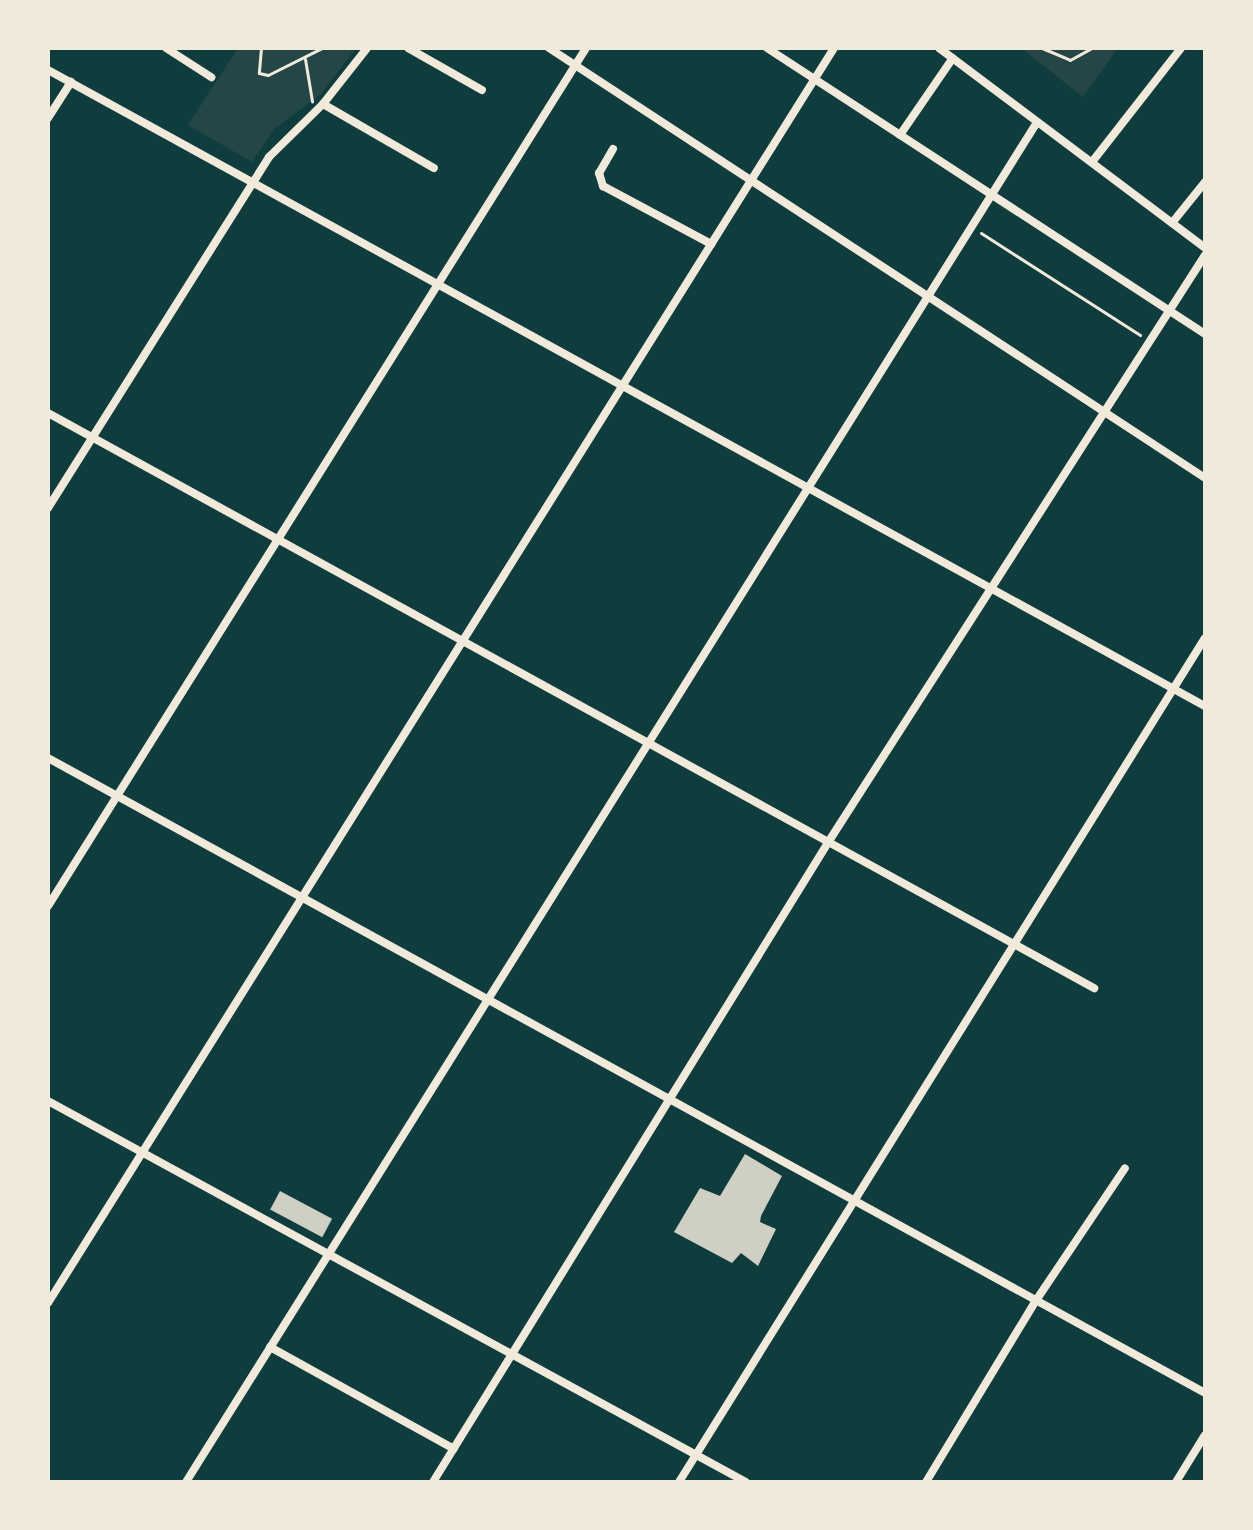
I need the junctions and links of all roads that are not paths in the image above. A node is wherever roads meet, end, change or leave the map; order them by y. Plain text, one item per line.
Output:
1 (166, 48) edge
2 (367, 48) edge
3 (408, 48) edge
4 (549, 48) edge
5 (586, 48) edge
6 (767, 48) edge
7 (834, 48) edge
8 (1181, 48) edge
9 (941, 49) edge
10 (180, 52) edge
11 (953, 58) junction
12 (575, 65) junction
13 (48, 70) edge
14 (211, 77) dead end
15 (814, 79) junction
16 (71, 82) junction
17 (482, 90) dead end
18 (323, 104) junction
19 (48, 118) edge
20 (1037, 122) junction
21 (900, 135) junction
22 (613, 149) dead end
23 (1092, 162) junction
24 (434, 168) dead end
25 (751, 180) junction
26 (253, 182) junction
27 (1205, 182) edge
28 (991, 194) junction
29 (1172, 223) junction
30 (711, 244) junction
31 (1205, 248) edge
32 (1205, 255) edge
33 (435, 283) junction
34 (927, 296) junction
35 (1169, 310) junction
36 (1205, 334) edge
37 (622, 385) junction
38 (1103, 411) junction
39 (48, 413) edge
40 (92, 437) junction
41 (1205, 478) edge
42 (805, 486) junction
43 (48, 508) edge
44 (275, 537) junction
45 (989, 588) junction
46 (1205, 638) edge
47 (462, 640) junction
48 (1172, 688) junction
49 (1205, 706) edge
50 (646, 743) junction
51 (48, 758) edge
52 (117, 796) junction
53 (829, 841) junction
54 (303, 899) junction
55 (48, 906) edge
56 (1014, 948) junction
57 (1094, 988) dead end
58 (484, 1000) junction
59 (48, 1101) edge
60 (668, 1102) junction
61 (144, 1153) junction
62 (1125, 1168) dead end
63 (851, 1203) junction
64 (328, 1254) junction
65 (1035, 1302) junction
66 (48, 1303) edge
67 (270, 1347) junction
68 (512, 1354) junction
69 (1205, 1393) edge
70 (1205, 1435) edge
71 (454, 1449) junction
72 (695, 1454) junction
73 (186, 1482) edge
74 (433, 1482) edge
75 (679, 1482) edge
76 (746, 1482) edge
77 (926, 1482) edge
78 (1176, 1482) edge

1 - 10 street
2 - 18 street
3 - 17 street
4 - 12 street
5 - 12 street
6 - 15 street
7 - 15 street
8 - 23 street
9 - 11 street
10 - 14 street
11 - 20 street
11 - 21 street
12 - 25 street
12 - 33 street
13 - 16 street
15 - 21 street
15 - 25 street
16 - 19 street
16 - 26 street
18 - 24 street
18 - 26 street
20 - 23 street
20 - 28 street
21 - 28 street
22 - 30 street
23 - 29 street
25 - 30 street
25 - 34 street
26 - 33 street
26 - 40 street
27 - 29 street
28 - 34 street
28 - 35 street
29 - 31 street
30 - 37 street
32 - 35 street
33 - 37 street
33 - 44 street
34 - 38 street
34 - 42 street
35 - 36 street
35 - 38 street
37 - 42 street
37 - 47 street
38 - 41 street
38 - 45 street
39 - 40 street
40 - 43 street
40 - 44 street
42 - 45 street
42 - 50 street
44 - 47 street
44 - 52 street
45 - 48 street
45 - 53 street
46 - 48 street
47 - 50 street
47 - 54 street
48 - 49 street
48 - 56 street
50 - 53 street
50 - 58 street
51 - 52 street
52 - 54 street
52 - 55 street
53 - 56 street
53 - 60 street
54 - 58 street
54 - 61 street
56 - 57 street
56 - 63 street
58 - 60 street
58 - 64 street
59 - 61 street
60 - 63 street
60 - 68 street
61 - 64 street
61 - 66 street
62 - 65 street
63 - 65 street
63 - 72 street
64 - 67 street
64 - 68 street
65 - 69 street
65 - 77 street
67 - 71 street
67 - 73 street
68 - 71 street
68 - 72 street
70 - 78 street
71 - 74 street
72 - 75 street
72 - 76 street

